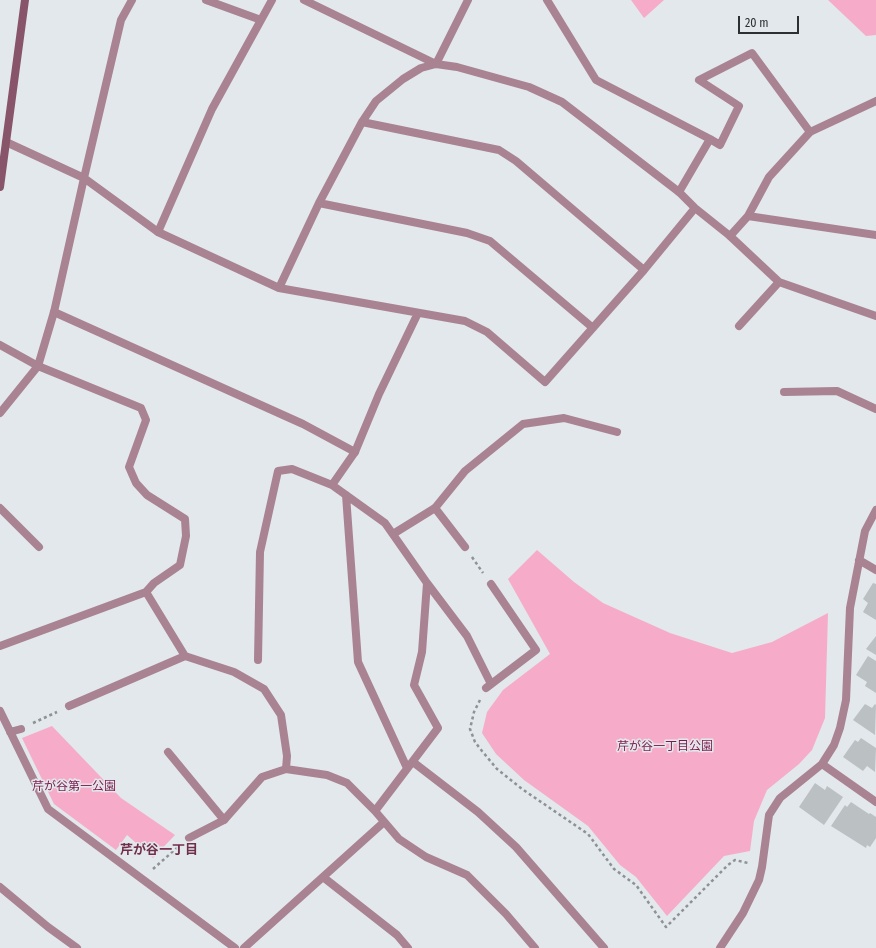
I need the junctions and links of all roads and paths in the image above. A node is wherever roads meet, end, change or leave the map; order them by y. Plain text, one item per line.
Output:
1 (25, 0) edge
2 (132, 0) edge
3 (206, 0) edge
4 (272, 0) edge
5 (304, 0) edge
6 (468, 0) edge
7 (547, 0) edge
8 (261, 20) junction
9 (436, 64) junction
10 (876, 101) edge
11 (362, 122) junction
12 (810, 132) junction
13 (710, 139) junction
14 (6, 142) junction
15 (84, 178) junction
16 (0, 187) edge
17 (679, 192) junction
18 (319, 203) junction
19 (695, 208) junction
20 (748, 216) junction
21 (158, 232) junction
22 (876, 235) edge
23 (730, 236) junction
24 (644, 270) junction
25 (778, 282) junction
26 (279, 288) junction
27 (54, 312) junction
28 (418, 313) junction
29 (876, 316) edge
30 (739, 326) dead end
31 (593, 328) junction
32 (0, 345) edge
33 (38, 366) junction
34 (784, 392) dead end
35 (876, 409) edge
36 (0, 413) edge
37 (617, 432) dead end
38 (355, 452) junction
39 (332, 485) junction
40 (346, 495) junction
41 (0, 508) edge
42 (435, 508) junction
43 (876, 510) edge
44 (393, 534) junction
45 (39, 547) dead end
46 (465, 547) dead end
47 (472, 556) dead end
48 (859, 560) junction
49 (876, 570) edge
50 (428, 583) junction
51 (491, 584) joint
52 (146, 592) junction
53 (0, 646) edge
54 (185, 656) junction
55 (258, 660) dead end
56 (488, 686) junction
57 (69, 706) joint
58 (0, 711) edge
59 (21, 728) joint
60 (10, 732) junction
61 (168, 752) dead end
62 (413, 762) junction
63 (822, 764) junction
64 (407, 768) junction
65 (286, 769) junction
66 (876, 802) edge
67 (375, 812) junction
68 (224, 820) junction
69 (384, 822) junction
70 (189, 838) joint
71 (750, 863) dead end
72 (323, 877) junction
73 (142, 879) junction
74 (0, 887) edge
75 (78, 948) edge
76 (235, 948) edge
77 (244, 948) edge
78 (408, 948) edge
79 (534, 948) edge
80 (604, 948) edge
81 (720, 948) edge

1 - 14 street
2 - 15 street
3 - 8 street
4 - 8 street
5 - 9 street
6 - 9 street
7 - 13 street
8 - 21 street
9 - 11 street
9 - 17 street
10 - 12 street
11 - 18 street
11 - 24 street
12 - 13 street
12 - 20 street
13 - 17 street
14 - 15 street
14 - 16 street
15 - 21 street
15 - 27 street
17 - 19 street
18 - 26 street
18 - 31 street
19 - 23 street
19 - 24 street
20 - 22 street
20 - 23 street
21 - 26 street
23 - 25 street
24 - 31 street
25 - 29 street
25 - 30 street
26 - 28 street
27 - 33 street
27 - 38 street
28 - 31 street
28 - 38 street
32 - 33 street
33 - 36 street
33 - 52 street
34 - 35 street
37 - 42 street
38 - 39 street
39 - 40 street
39 - 55 street
40 - 44 street
40 - 64 street
41 - 45 street
42 - 44 street
42 - 46 street
43 - 48 street
44 - 50 street
47 - 51 path
48 - 49 street
48 - 63 street
50 - 56 street
50 - 62 street
51 - 56 street
52 - 53 street
52 - 54 street
54 - 57 street
54 - 65 street
56 - 71 path
57 - 59 path
58 - 60 street
59 - 60 street
60 - 73 street
61 - 68 street
62 - 64 street
62 - 80 street
63 - 66 street
63 - 81 street
64 - 67 street
65 - 67 street
65 - 68 street
67 - 69 street
68 - 70 street
69 - 72 street
69 - 79 street
70 - 73 path
72 - 77 street
72 - 78 street
73 - 76 street
74 - 75 street

